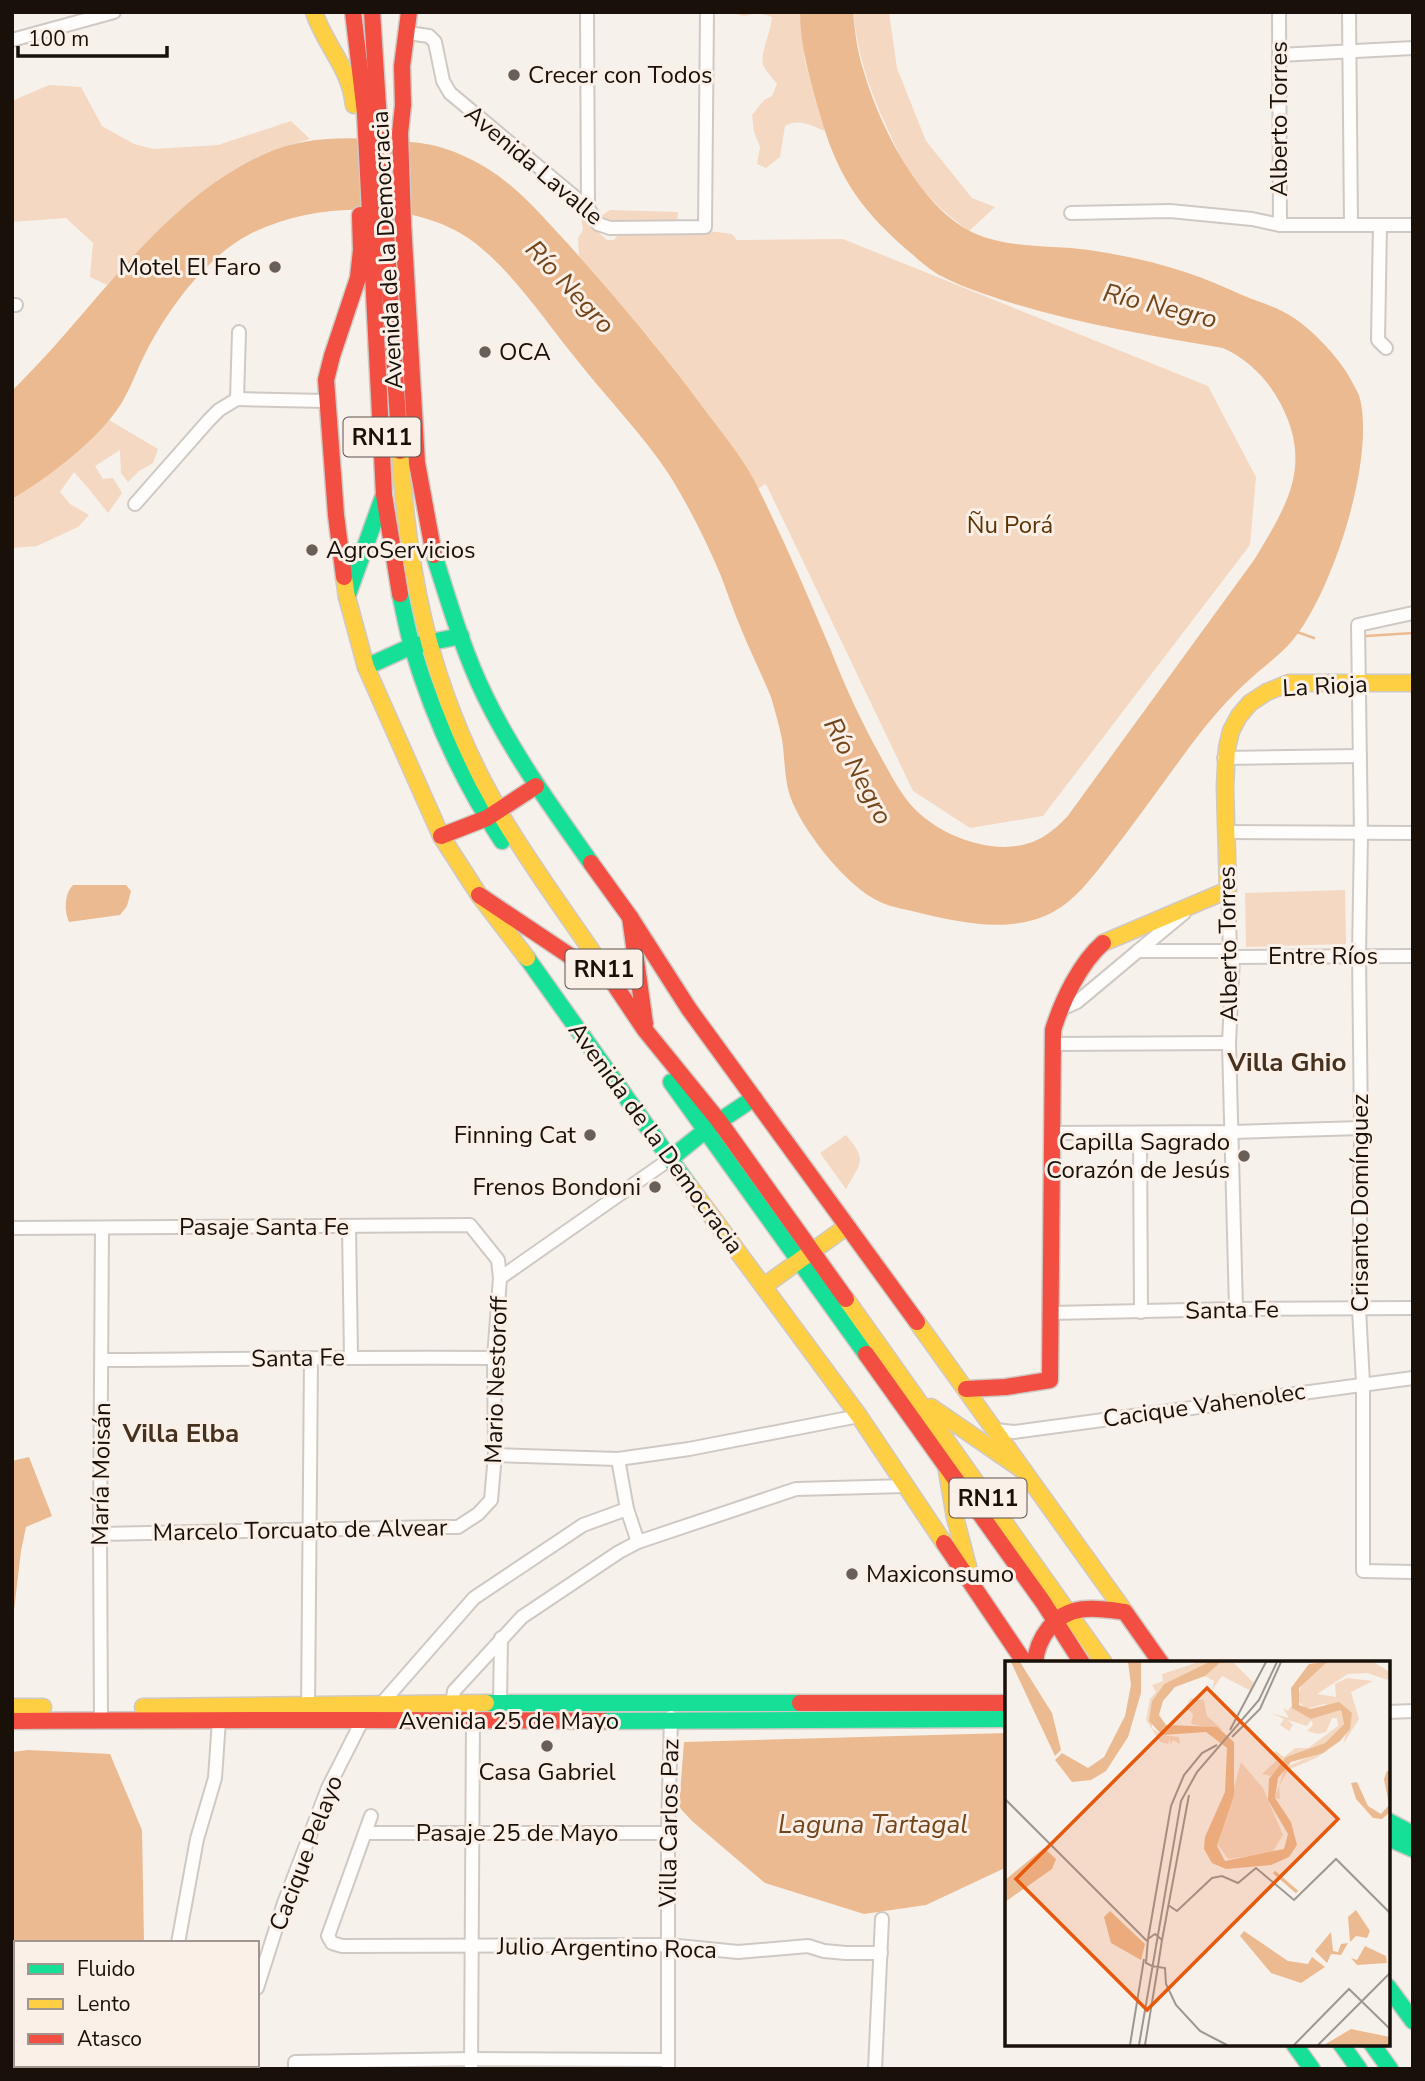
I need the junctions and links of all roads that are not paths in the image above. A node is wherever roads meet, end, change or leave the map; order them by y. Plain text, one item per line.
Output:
1 (114, 12) edge
2 (314, 12) edge
3 (353, 12) edge
4 (372, 12) edge
5 (409, 12) edge
6 (587, 12) edge
7 (707, 12) edge
8 (1279, 12) edge
9 (1349, 12) edge
10 (408, 33) junction
11 (12, 40) edge
12 (1413, 48) edge
13 (1350, 51) junction
14 (1279, 55) junction
15 (367, 112) junction
16 (588, 208) junction
17 (1070, 213) dead end
18 (1351, 224) junction
19 (1280, 225) junction
20 (1380, 225) junction
21 (1413, 225) edge
22 (381, 227) junction
23 (239, 332) dead end
24 (1382, 344) dead end
25 (237, 399) junction
26 (326, 401) junction
27 (384, 495) junction
28 (135, 504) dead end
29 (347, 597) junction
30 (1413, 613) edge
31 (461, 636) junction
32 (420, 644) junction
33 (366, 667) junction
34 (1358, 683) junction
35 (1413, 683) edge
36 (1244, 710) joint
37 (1360, 756) junction
38 (1224, 758) junction
39 (536, 786) junction
40 (493, 814) junction
41 (1227, 832) junction
42 (1413, 833) edge
43 (1361, 834) junction
44 (441, 836) junction
45 (1227, 890) junction
46 (479, 895) junction
47 (1190, 907) junction
48 (630, 917) junction
49 (1138, 951) junction
50 (1231, 954) junction
51 (1359, 955) junction
52 (1413, 956) edge
53 (585, 966) junction
54 (1059, 1010) junction
55 (645, 1030) junction
56 (1229, 1043) junction
57 (1053, 1044) junction
58 (754, 1098) junction
59 (713, 1126) junction
60 (1360, 1128) junction
61 (1233, 1132) junction
62 (1051, 1133) junction
63 (1140, 1133) junction
64 (670, 1159) junction
65 (349, 1227) junction
66 (846, 1227) junction
67 (12, 1228) edge
68 (102, 1228) junction
69 (806, 1257) junction
70 (498, 1260) joint
71 (500, 1278) junction
72 (764, 1286) junction
73 (1236, 1308) junction
74 (1413, 1308) edge
75 (1359, 1309) junction
76 (1051, 1312) junction
77 (1141, 1312) junction
78 (351, 1357) junction
79 (494, 1358) junction
80 (311, 1359) junction
81 (103, 1360) junction
82 (1413, 1378) edge
83 (1363, 1383) junction
84 (907, 1384) junction
85 (966, 1389) junction
86 (859, 1416) junction
87 (995, 1430) junction
88 (495, 1455) junction
89 (618, 1459) junction
90 (946, 1465) junction
91 (1024, 1471) junction
92 (906, 1486) junction
93 (491, 1500) joint
94 (627, 1509) junction
95 (308, 1530) junction
96 (100, 1534) junction
97 (638, 1542) junction
98 (1413, 1572) edge
99 (972, 1586) junction
100 (1069, 1611) junction
101 (1125, 1612) junction
102 (1054, 1621) junction
103 (501, 1638) junction
104 (1024, 1661) edge
105 (1035, 1661) edge
106 (1081, 1661) edge
107 (1103, 1661) edge
108 (1160, 1661) edge
109 (382, 1703) junction
110 (500, 1703) junction
111 (671, 1703) junction
112 (1005, 1703) edge
113 (452, 1704) junction
114 (12, 1707) edge
115 (307, 1711) junction
116 (1413, 1711) edge
117 (473, 1712) junction
118 (1390, 1712) edge
119 (102, 1714) junction
120 (1005, 1719) edge
121 (219, 1720) junction
122 (12, 1721) edge
123 (362, 1721) junction
124 (671, 1722) junction
125 (371, 1816) dead end
126 (1390, 1822) edge
127 (366, 1833) junction
128 (668, 1833) junction
129 (471, 1834) junction
130 (1413, 1834) edge
131 (1390, 1839) edge
132 (1413, 1849) edge
133 (881, 1919) dead end
134 (178, 1941) edge
135 (668, 1945) junction
136 (471, 1946) junction
137 (881, 1953) junction
138 (259, 1982) edge
139 (1390, 1990) edge
140 (1413, 2021) edge
141 (1295, 2046) edge
142 (1342, 2046) edge
143 (1373, 2046) edge
144 (471, 2064) edge
145 (668, 2064) edge
146 (295, 2066) edge
147 (875, 2069) edge
148 (1312, 2069) edge
149 (1359, 2069) edge
150 (1390, 2069) edge

1 - 11 street
2 - 15 main road, Avenida de la Democracia
3 - 15 main road, Avenida de la Democracia / RN11
4 - 15 main road, Avenida de la Democracia / RN11
5 - 10 main road, Avenida de la Democracia / RN11
6 - 16 street
7 - 16 street, Avenida Lavalle
8 - 14 street, Alberto Torres
9 - 13 street
10 - 16 street, Avenida Lavalle
10 - 22 main road, Avenida de la Democracia / RN11
12 - 13 street
13 - 14 street
13 - 18 street
14 - 19 street, Alberto Torres
15 - 22 main road, Avenida de la Democracia / RN11
15 - 22 main road, Avenida de la Democracia
17 - 19 street
18 - 19 street
18 - 20 street
20 - 21 street
20 - 24 street
22 - 26 main road, Avenida de la Democracia
22 - 27 main road, Avenida de la Democracia / RN11
22 - 31 main road, Avenida de la Democracia / RN11
22 - 32 main road, Avenida de la Democracia / RN11
23 - 25 street
25 - 26 street
25 - 28 street
26 - 29 main road, Avenida de la Democracia
27 - 29 main road
27 - 32 main road, Avenida de la Democracia / RN11
29 - 33 main road, Avenida de la Democracia
30 - 34 street, Crisanto Domínguez
31 - 32 main road
31 - 39 main road, Avenida de la Democracia / RN11
32 - 33 main road
32 - 40 main road, Avenida de la Democracia / RN11
33 - 44 main road, Avenida de la Democracia
34 - 35 main road, La Rioja
34 - 36 main road, La Rioja
34 - 37 street, Crisanto Domínguez
36 - 38 main road, Alberto Torres
37 - 38 street
37 - 43 street, Crisanto Domínguez
38 - 41 main road, Alberto Torres
39 - 40 main road
39 - 48 main road, Avenida de la Democracia / RN11
40 - 44 main road
40 - 53 main road, Avenida de la Democracia / RN11
40 - 55 main road, Avenida de la Democracia / RN11
41 - 43 street
41 - 45 main road, Alberto Torres
42 - 43 street
43 - 51 street, Crisanto Domínguez
44 - 46 main road, Avenida de la Democracia
45 - 47 main road
45 - 50 street, Alberto Torres
46 - 53 main road
46 - 64 main road, Avenida de la Democracia
47 - 49 street
47 - 54 main road
48 - 55 main road
48 - 58 main road, Avenida de la Democracia / RN11
49 - 50 street, Entre Ríos
49 - 54 street
50 - 51 street, Entre Ríos
50 - 56 street, Alberto Torres
51 - 52 street, Entre Ríos
51 - 60 street, Crisanto Domínguez
53 - 59 main road, Avenida de la Democracia / RN11
54 - 57 main road
55 - 59 main road, Avenida de la Democracia / RN11
56 - 57 street
56 - 61 street, Alberto Torres
57 - 62 main road
58 - 59 main road
58 - 66 main road, Avenida de la Democracia / RN11
59 - 64 main road
59 - 69 main road, Avenida de la Democracia / RN11
60 - 61 street
60 - 75 street, Crisanto Domínguez
61 - 63 street
61 - 73 street, Alberto Torres
62 - 63 street
62 - 76 main road
63 - 77 street
64 - 71 street
64 - 72 main road, Avenida de la Democracia
65 - 68 street, Pasaje Santa Fe
65 - 70 street, Pasaje Santa Fe
65 - 78 street
66 - 69 main road
66 - 85 main road, Avenida de la Democracia / RN11
67 - 68 street, Pasaje Santa Fe
68 - 81 street, María Moisán
69 - 72 main road
69 - 84 main road, Avenida de la Democracia / RN11
69 - 90 main road, Avenida de la Democracia / RN11
70 - 71 street, Mario Nestoroff
71 - 79 street, Mario Nestoroff
72 - 86 main road, Avenida de la Democracia
73 - 75 street, Santa Fe
73 - 77 street, Santa Fe
74 - 75 street, Santa Fe
75 - 83 street, Crisanto Domínguez
76 - 77 street, Santa Fe
76 - 85 main road
78 - 79 street, Santa Fe
78 - 80 street, Santa Fe
79 - 88 street, Mario Nestoroff
80 - 81 street, Santa Fe
80 - 95 street
81 - 96 street, María Moisán
82 - 83 street, Cacique Vahenolec
83 - 87 street, Cacique Vahenolec
83 - 98 street, Crisanto Domínguez
84 - 91 main road, RN11
84 - 100 main road, Avenida de la Democracia / RN11
85 - 87 main road, Avenida de la Democracia / RN11
86 - 89 street
86 - 92 main road, Avenida de la Democracia
87 - 91 main road, Avenida de la Democracia / RN11
88 - 89 street
88 - 93 street, Mario Nestoroff
89 - 94 street
90 - 99 main road
90 - 102 main road, Avenida de la Democracia / RN11
91 - 101 main road, Avenida de la Democracia / RN11
92 - 97 street
92 - 99 main road, Avenida de la Democracia
93 - 95 street, Marcelo Torcuato de Alvear
94 - 97 street
94 - 109 street
95 - 96 street, Marcelo Torcuato de Alvear
95 - 115 street
96 - 119 street, María Moisán
97 - 103 street
99 - 104 main road, Avenida de la Democracia
100 - 101 main road
100 - 102 main road
100 - 107 main road, Avenida de la Democracia / RN11
101 - 108 main road, RN11
102 - 105 main road
102 - 106 main road, Avenida de la Democracia / RN11
103 - 110 street
103 - 113 street
109 - 113 main road, Avenida 25 de Mayo
109 - 115 main road, Avenida 25 de Mayo
110 - 111 main road, Avenida 25 de Mayo
110 - 117 main road, Avenida 25 de Mayo
111 - 112 main road, Avenida 25 de Mayo
111 - 124 street, Villa Carlos Paz
113 - 117 main road, Avenida 25 de Mayo
114 - 119 main road, Avenida 25 de Mayo
115 - 119 main road, Avenida 25 de Mayo
115 - 121 main road, Avenida 25 de Mayo
115 - 123 main road, Avenida 25 de Mayo
116 - 118 street
117 - 123 main road, Avenida 25 de Mayo
117 - 124 main road, Avenida 25 de Mayo
117 - 129 street
119 - 121 main road, Avenida 25 de Mayo
119 - 122 main road, Avenida 25 de Mayo
120 - 124 main road, Avenida 25 de Mayo
121 - 134 street
123 - 138 street, Cacique Pelayo
124 - 128 street, Villa Carlos Paz
125 - 127 street
126 - 130 main road
127 - 129 street, Pasaje 25 de Mayo
127 - 136 street, Julio Argentino Roca
128 - 129 street, Pasaje 25 de Mayo
128 - 135 street, Villa Carlos Paz
129 - 136 street
131 - 132 main road
133 - 137 street
135 - 136 street, Julio Argentino Roca
135 - 137 street, Julio Argentino Roca
135 - 145 street, Villa Carlos Paz
136 - 144 street
137 - 147 street
139 - 140 main road
141 - 148 main road
142 - 149 main road
143 - 150 main road
144 - 145 street
144 - 146 street

